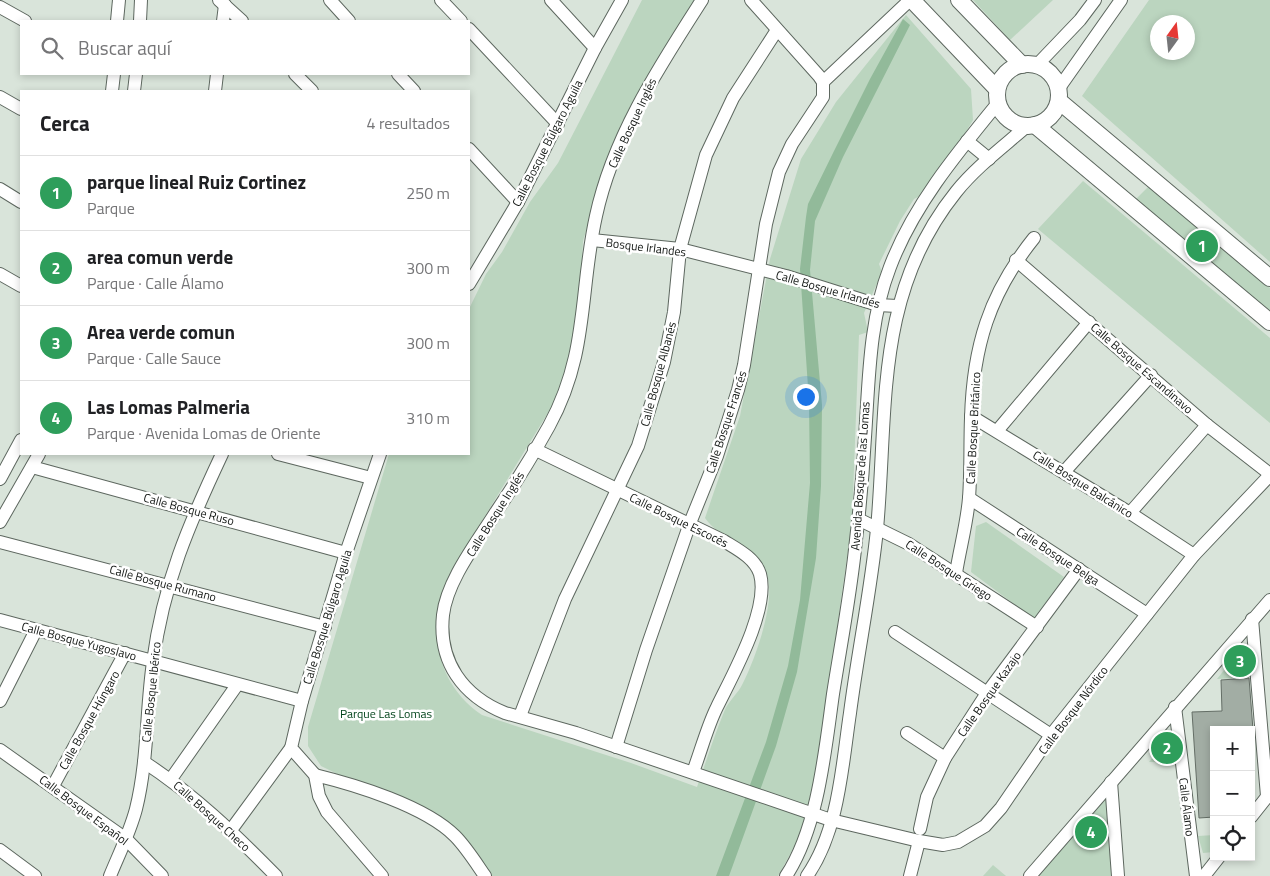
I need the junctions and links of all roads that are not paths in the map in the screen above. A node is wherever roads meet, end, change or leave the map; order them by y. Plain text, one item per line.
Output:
1 (119, 0) edge
2 (141, 0) edge
3 (330, 0) edge
4 (441, 0) edge
5 (551, 0) edge
6 (622, 0) edge
7 (702, 0) edge
8 (751, 0) edge
9 (911, 0) edge
10 (959, 0) edge
11 (1095, 0) edge
12 (1121, 0) edge
13 (222, 2) edge
14 (0, 7) edge
15 (23, 20) edge
16 (118, 20) edge
17 (140, 20) edge
18 (223, 20) edge
19 (241, 20) edge
20 (349, 20) edge
21 (460, 20) edge
22 (470, 30) edge
23 (777, 30) junction
24 (595, 48) junction
25 (1029, 65) junction
26 (114, 75) edge
27 (136, 75) edge
28 (217, 75) edge
29 (296, 75) edge
30 (399, 75) edge
31 (823, 82) junction
32 (112, 90) edge
33 (134, 90) edge
34 (215, 90) edge
35 (296, 90) edge
36 (311, 90) edge
37 (413, 90) edge
38 (1059, 95) junction
39 (997, 96) junction
40 (0, 97) edge
41 (20, 108) edge
42 (558, 124) junction
43 (1031, 126) junction
44 (967, 141) junction
45 (470, 150) edge
46 (989, 159) junction
47 (0, 189) edge
48 (20, 201) edge
49 (518, 202) junction
50 (1034, 238) dead end
51 (592, 240) junction
52 (680, 249) junction
53 (1016, 260) junction
54 (759, 269) junction
55 (0, 274) edge
56 (471, 274) edge
57 (1270, 278) edge
58 (20, 285) edge
59 (878, 305) junction
60 (898, 306) junction
61 (1089, 322) junction
62 (1270, 322) edge
63 (1151, 375) junction
64 (971, 416) junction
65 (1207, 424) junction
66 (997, 431) junction
67 (20, 441) edge
68 (534, 449) junction
69 (38, 455) edge
70 (222, 455) edge
71 (282, 455) edge
72 (380, 455) edge
73 (5, 459) edge
74 (32, 467) junction
75 (1064, 472) junction
76 (1270, 474) edge
77 (371, 478) junction
78 (0, 479) edge
79 (618, 491) junction
80 (969, 498) junction
81 (195, 511) junction
82 (1130, 513) junction
83 (858, 519) junction
84 (0, 522) edge
85 (690, 523) junction
86 (877, 526) junction
87 (0, 542) edge
88 (346, 553) junction
89 (1194, 555) junction
90 (1079, 569) junction
91 (956, 573) junction
92 (169, 584) junction
93 (1270, 600) edge
94 (1147, 614) junction
95 (846, 615) junction
96 (1252, 619) junction
97 (0, 620) edge
98 (864, 621) junction
99 (325, 627) junction
100 (1037, 627) junction
101 (36, 630) junction
102 (895, 632) dead end
103 (125, 653) junction
104 (153, 662) junction
105 (237, 685) junction
106 (987, 693) junction
107 (0, 701) edge
108 (302, 701) junction
109 (1175, 708) junction
110 (520, 716) junction
111 (908, 733) dead end
112 (1050, 735) junction
113 (616, 746) junction
114 (291, 748) junction
115 (0, 750) edge
116 (945, 758) junction
117 (144, 762) junction
118 (693, 772) junction
119 (315, 776) junction
120 (170, 779) junction
121 (1111, 782) junction
122 (53, 786) junction
123 (1269, 795) edge
124 (811, 814) junction
125 (1252, 816) edge
126 (831, 820) junction
127 (231, 830) junction
128 (920, 835) junction
129 (126, 839) junction
130 (0, 850) edge
131 (1216, 861) edge
132 (35, 876) edge
133 (110, 876) edge
134 (162, 876) edge
135 (276, 876) edge
136 (382, 876) edge
137 (485, 876) edge
138 (786, 876) edge
139 (807, 876) edge
140 (910, 876) edge
141 (1030, 876) edge
142 (1118, 876) edge
143 (1196, 876) edge
144 (1204, 876) edge

1 - 16 street
2 - 17 street
3 - 20 street
4 - 21 street
5 - 24 street
6 - 24 street, Calle Bosque Búlgaro Aguila
7 - 51 street, Calle Bosque Inglés
8 - 23 street
9 - 31 street
9 - 39 main road
10 - 25 main road
11 - 25 street
12 - 38 street
13 - 18 street
13 - 19 street
14 - 15 street
22 - 42 street
23 - 31 street
23 - 52 street, Calle Bosque Albanés
24 - 42 street, Calle Bosque Búlgaro Aguila
25 - 38 main road
25 - 39 main road
26 - 32 street
27 - 33 street
28 - 34 street
29 - 35 street
29 - 36 street
30 - 37 street
31 - 54 street, Calle Bosque Francés
38 - 43 main road
38 - 57 main road
39 - 43 main road
39 - 44 street, Avenida Bosque de las Lomas
40 - 41 street
42 - 49 street, Calle Bosque Búlgaro Aguila
43 - 46 street, Avenida Bosque de las Lomas
43 - 62 main road
44 - 46 street
44 - 59 street, Avenida Bosque de las Lomas
45 - 49 street
46 - 60 street, Avenida Bosque de las Lomas
47 - 48 street
49 - 56 street, Calle Bosque Búlgaro Aguila
50 - 53 street, Calle Bosque Británico
51 - 52 street, Bosque Irlandes
51 - 68 street, Calle Bosque Inglés
52 - 54 street, Bosque Irlandes
52 - 79 street, Calle Bosque Albanés
53 - 61 street, Calle Bosque Escandinavo
53 - 64 street, Calle Bosque Británico
54 - 59 street, Calle Bosque Irlandés
54 - 85 street, Calle Bosque Francés
55 - 58 street
59 - 60 street, Calle Bosque Irlandés
59 - 83 street, Avenida Bosque de las Lomas
60 - 86 street, Avenida Bosque de las Lomas
61 - 63 street, Calle Bosque Escandinavo
61 - 66 street
63 - 65 street, Calle Bosque Escandinavo
63 - 75 street
64 - 66 street, Calle Bosque Balcánico
64 - 80 street, Calle Bosque Británico
65 - 76 street, Calle Bosque Escandinavo
65 - 82 street
66 - 75 street, Calle Bosque Balcánico
67 - 73 street
68 - 79 street, Calle Bosque Escocés
68 - 110 street, Calle Bosque Inglés
69 - 74 street
70 - 81 street, Calle Bosque Ibérico
71 - 77 street
72 - 77 street, Calle Bosque Búlgaro Aguila
73 - 78 street
74 - 81 street, Calle Bosque Ruso
74 - 84 street
75 - 82 street, Calle Bosque Balcánico
76 - 89 street, Calle Bosque Nórdico
77 - 88 street, Calle Bosque Búlgaro Aguila
79 - 85 street, Calle Bosque Escocés
79 - 110 street, Calle Bosque Albanés
80 - 90 street, Calle Bosque Belga
80 - 91 street, Calle Bosque Británico
81 - 88 street, Calle Bosque Ruso
81 - 92 street, Calle Bosque Ibérico
82 - 89 street, Calle Bosque Balcánico
83 - 86 street, Calle Bosque Griego
83 - 95 street, Avenida Bosque de las Lomas
85 - 113 street, Calle Bosque Francés
85 - 118 street, Calle Bosque Escocés
86 - 91 street, Calle Bosque Griego
86 - 98 street, Avenida Bosque de las Lomas
87 - 92 street, Calle Bosque Rumano
88 - 99 street, Calle Bosque Búlgaro Aguila
89 - 94 street, Calle Bosque Nórdico
90 - 94 street, Calle Bosque Belga
90 - 100 street, Calle Bosque Kazajo
91 - 100 street, Calle Bosque Griego
92 - 99 street, Calle Bosque Rumano
92 - 104 street, Calle Bosque Ibérico
93 - 96 street
94 - 112 street, Calle Bosque Nórdico
95 - 98 street
95 - 124 street, Avenida Bosque de las Lomas
96 - 109 street
96 - 123 street
97 - 101 street, Calle Bosque Yugoslavo
98 - 126 street, Avenida Bosque de las Lomas
99 - 108 street, Calle Bosque Búlgaro Aguila
100 - 106 street, Calle Bosque Kazajo
101 - 103 street, Calle Bosque Yugoslavo
101 - 107 street
102 - 106 street
103 - 104 street, Calle Bosque Yugoslavo
103 - 122 street, Calle Bosque Húngaro
104 - 105 street, Calle Bosque Yugoslavo
104 - 117 street, Calle Bosque Ibérico
105 - 108 street, Calle Bosque Yugoslavo
105 - 120 street
106 - 112 street
106 - 116 street, Calle Bosque Kazajo
108 - 114 street, Calle Bosque Búlgaro Aguila
109 - 121 street
109 - 143 street, Calle Álamo
110 - 113 street, Calle Bosque Inglés
111 - 116 street
112 - 128 street, Calle Bosque Nórdico
113 - 118 street, Calle Bosque Inglés
114 - 119 street
114 - 127 street
115 - 122 street, Calle Bosque Español
116 - 128 street, Calle Bosque Kazajo
117 - 120 street, Calle Bosque Checo
117 - 129 street, Calle Bosque Ibérico
118 - 124 street, Calle Bosque Inglés
119 - 136 street
119 - 137 street
120 - 127 street, Calle Bosque Checo
121 - 141 street
121 - 142 street
122 - 129 street, Calle Bosque Español
123 - 125 street
124 - 126 street, Calle Bosque Inglés
124 - 138 street, Avenida Bosque de las Lomas
126 - 128 street, Calle Bosque Nórdico
126 - 139 street, Avenida Bosque de las Lomas
127 - 135 street, Calle Bosque Checo
128 - 140 street, Calle Bosque Kazajo
129 - 133 street, Calle Bosque Ibérico
129 - 134 street, Calle Bosque Español
130 - 132 street
131 - 144 street

